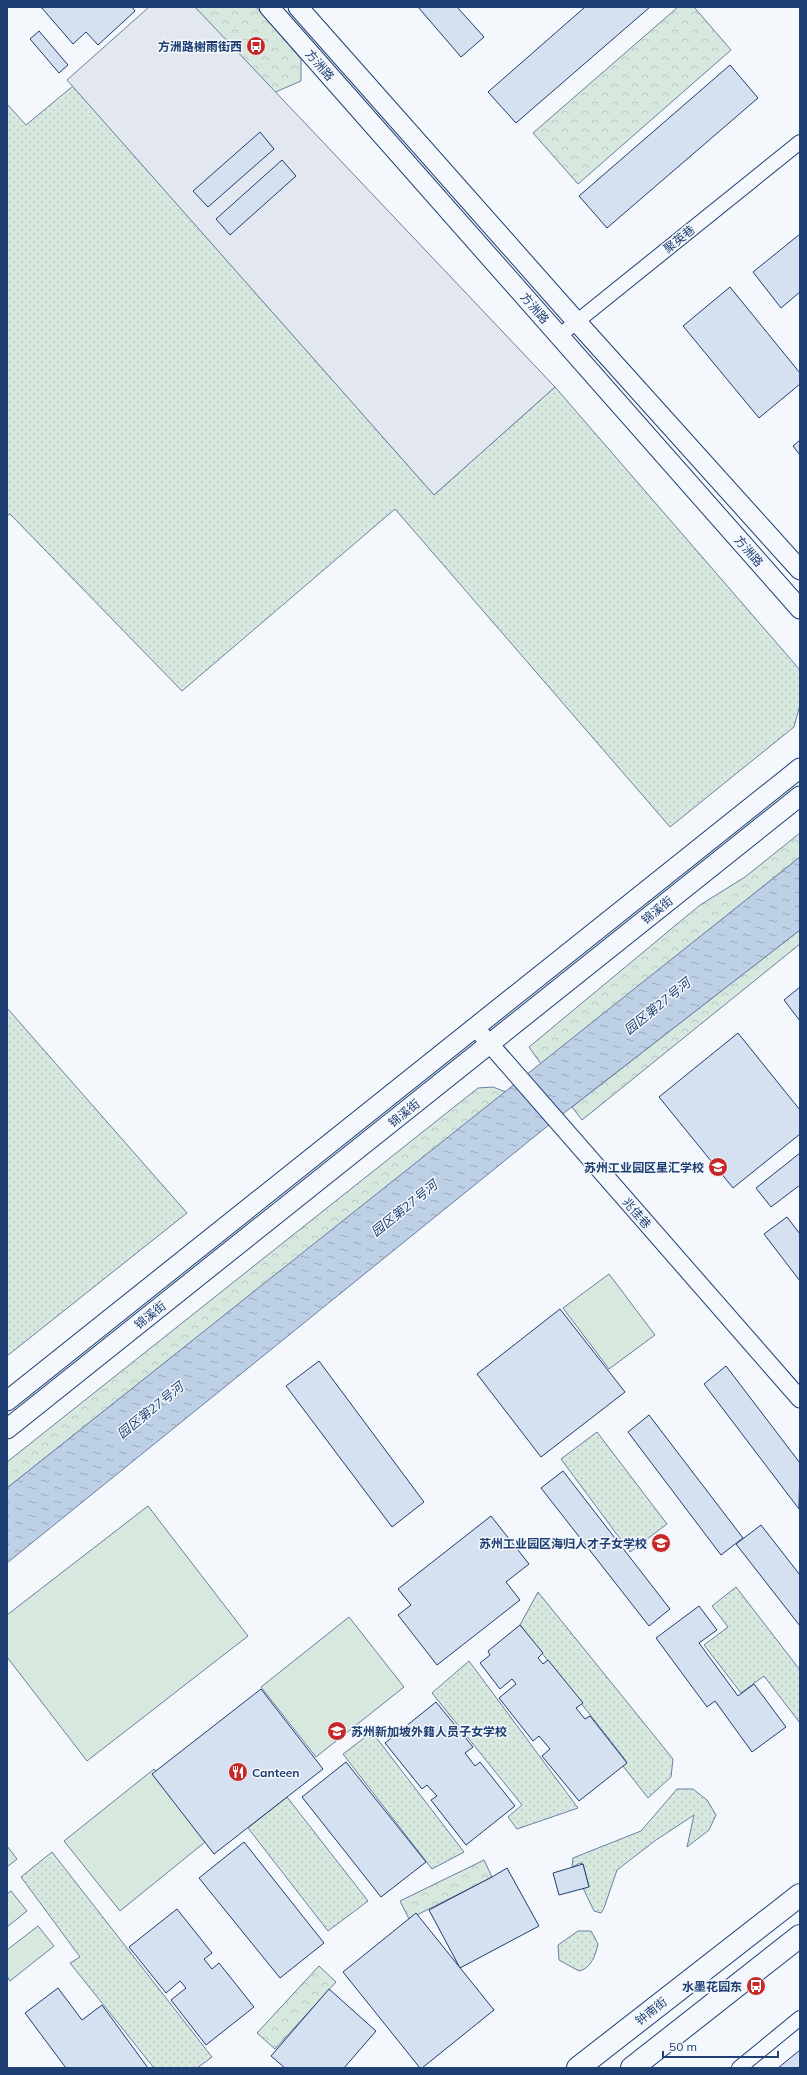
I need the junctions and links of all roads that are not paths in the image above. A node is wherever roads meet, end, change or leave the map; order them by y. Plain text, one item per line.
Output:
1 (269, 7) edge
2 (298, 7) edge
3 (800, 142) edge
4 (576, 321) junction
5 (559, 336) junction
6 (800, 570) edge
7 (800, 609) edge
8 (800, 768) edge
9 (800, 796) edge
10 (475, 1027) junction
11 (490, 1044) junction
12 (800, 1399) edge
13 (7, 1401) edge
14 (7, 1429) edge
15 (800, 1895) edge
16 (800, 1936) edge
17 (800, 2018) edge
18 (578, 2068) edge
19 (632, 2068) edge
20 (739, 2068) edge

1 - 5 main road, 方洲路
2 - 4 main road, 方洲路
3 - 4 street, 聚英巷
4 - 5 street, 聚英巷
4 - 6 main road, 方洲路
5 - 7 main road, 方洲路
8 - 10 main road, 锦溪街
9 - 11 main road, 锦溪街
10 - 11 street, 兆佳巷
10 - 13 main road, 锦溪街
11 - 12 street, 兆佳巷
11 - 14 main road, 锦溪街
15 - 18 main road, 钟南街
16 - 19 main road
17 - 20 street

